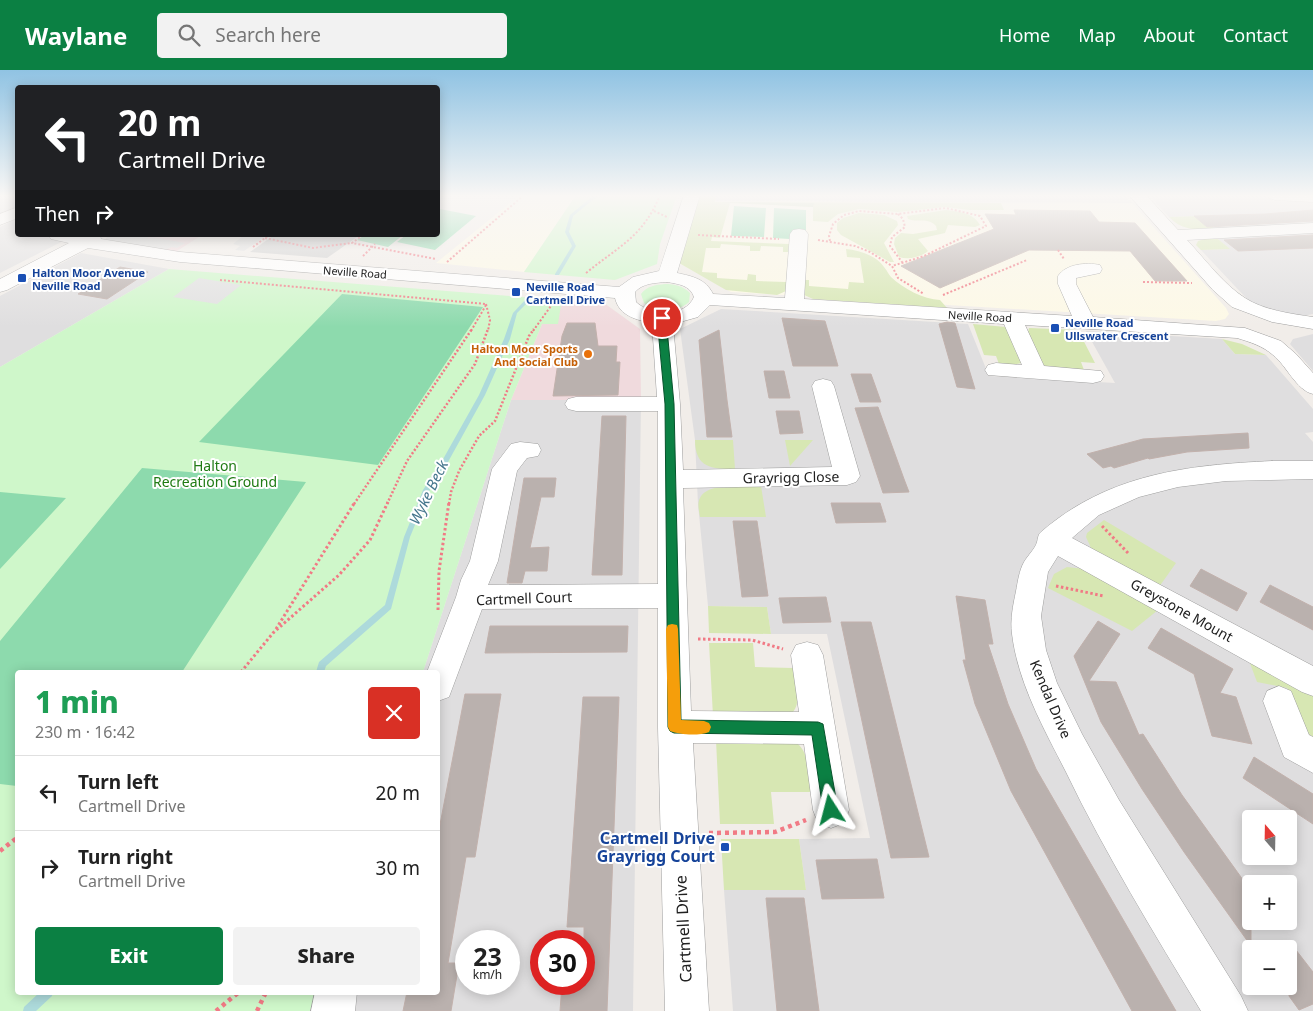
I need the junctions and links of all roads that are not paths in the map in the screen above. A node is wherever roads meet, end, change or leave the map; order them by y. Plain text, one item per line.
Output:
1 (92, 239) edge
2 (678, 239) edge
3 (798, 239) edge
4 (1178, 239) edge
5 (1093, 269) dead end
6 (666, 276) junction
7 (0, 286) edge
8 (626, 293) junction
9 (705, 299) junction
10 (794, 305) junction
11 (1267, 315) junction
12 (662, 318) junction
13 (1012, 318) junction
14 (1085, 322) junction
15 (1313, 323) edge
16 (1255, 337) junction
17 (996, 370) dead end
18 (1036, 372) junction
19 (1093, 376) dead end
20 (823, 386) dead end
21 (1313, 387) edge
22 (576, 404) dead end
23 (669, 404) junction
24 (529, 450) dead end
25 (1313, 470) edge
26 (670, 479) junction
27 (1051, 539) junction
28 (671, 596) junction
29 (471, 597) junction
30 (807, 656) road end
31 (440, 682) edge
32 (1313, 682) edge
33 (1279, 701) dead end
34 (674, 727) junction
35 (818, 728) junction
36 (1313, 756) edge
37 (831, 810) road end
38 (336, 995) edge
39 (333, 1011) edge
40 (687, 1011) edge
41 (1226, 1011) edge

1 - 7 street
1 - 8 street, Neville Road
2 - 6 street
3 - 10 street
4 - 11 street
5 - 14 street
6 - 8 street
6 - 9 street
8 - 12 street
9 - 10 street, Neville Road
9 - 12 street
10 - 13 street, Neville Road
11 - 15 street
11 - 16 street
11 - 16 street
12 - 23 street, Cartmell Drive
13 - 14 street, Neville Road
13 - 18 street
14 - 16 street, Neville Road
16 - 21 street
17 - 18 street
18 - 19 street
20 - 26 street, Grayrigg Close
22 - 23 street
23 - 26 street, Cartmell Drive
24 - 29 street
25 - 27 street, Kendal Drive
26 - 28 street, Cartmell Drive
27 - 32 street, Greystone Mount
27 - 41 street, Kendal Drive
28 - 29 street, Cartmell Court
28 - 34 street, Cartmell Drive
29 - 31 street, Cartmell Court
30 - 35 street
33 - 36 street
34 - 35 street
34 - 40 street, Cartmell Drive
35 - 37 street
38 - 39 street

